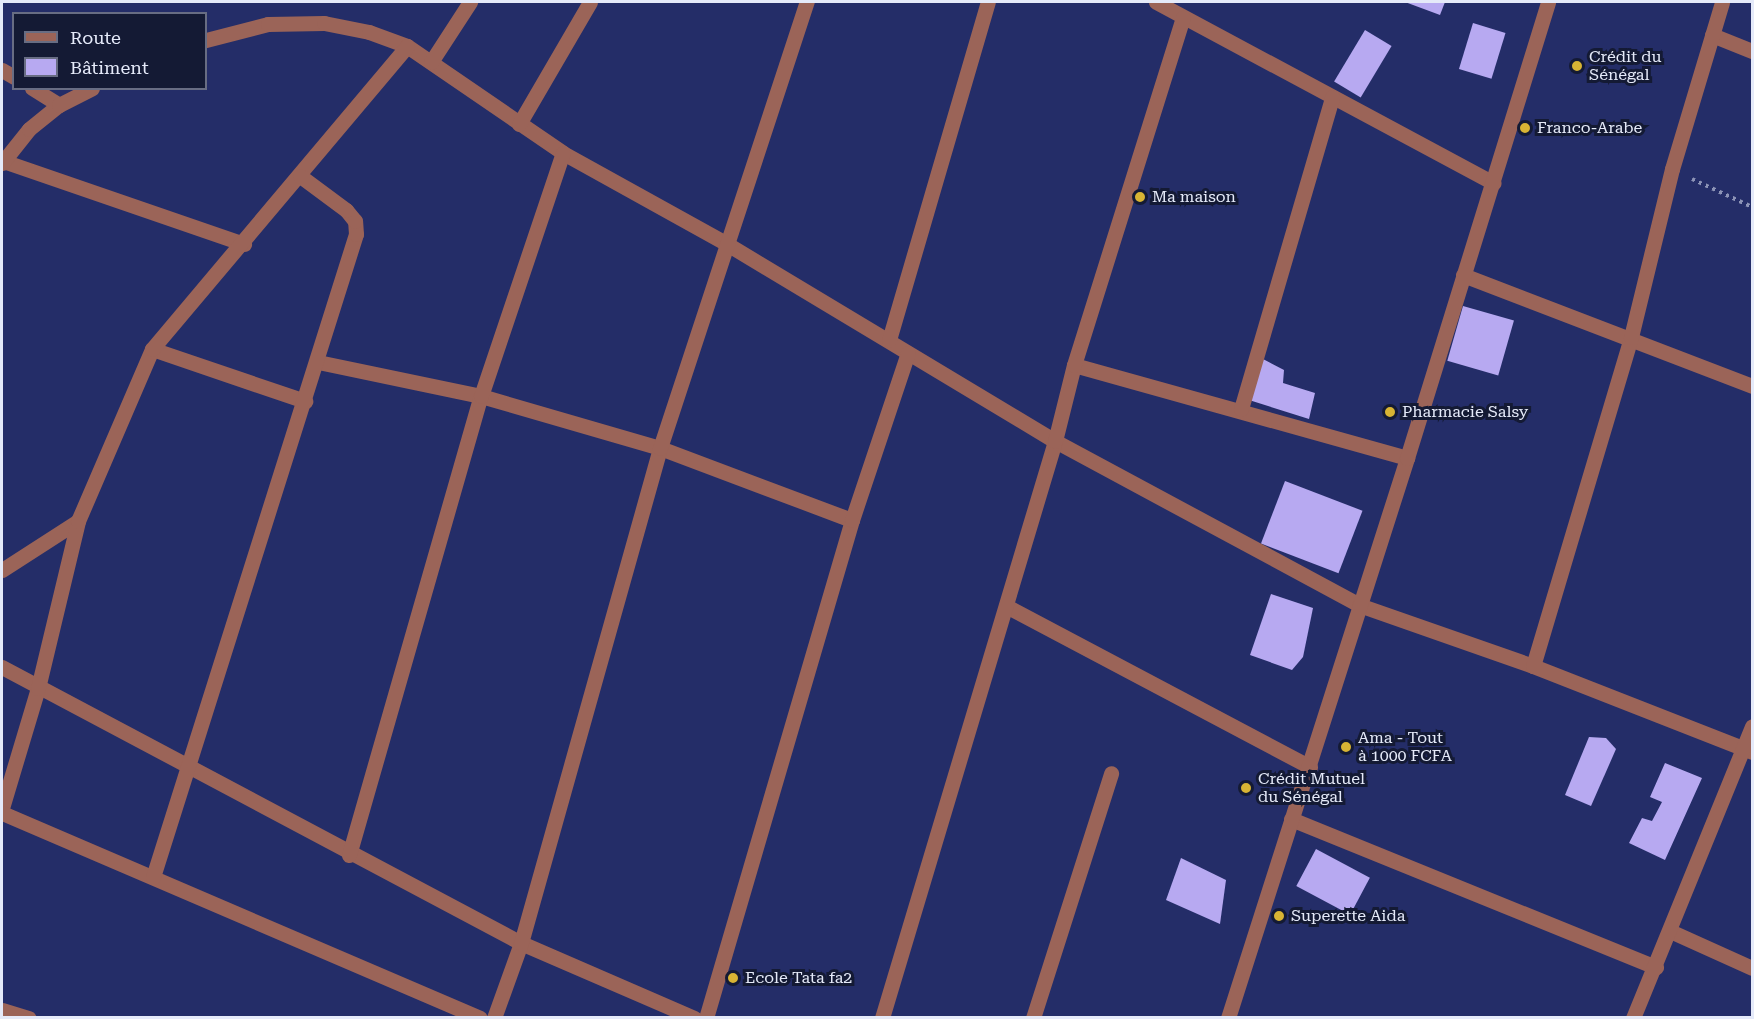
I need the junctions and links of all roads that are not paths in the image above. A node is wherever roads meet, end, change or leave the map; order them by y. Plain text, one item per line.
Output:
1 (470, 2) edge
2 (590, 2) edge
3 (807, 2) edge
4 (988, 2) edge
5 (1156, 2) edge
6 (1548, 2) edge
7 (1722, 2) edge
8 (1183, 18) junction
9 (1712, 35) junction
10 (207, 40) edge
11 (407, 46) junction
12 (1752, 51) edge
13 (431, 62) junction
14 (35, 90) edge
15 (88, 90) edge
16 (1332, 97) junction
17 (59, 105) junction
18 (519, 124) junction
19 (562, 153) junction
20 (2, 162) edge
21 (300, 176) junction
22 (1493, 183) junction
23 (244, 244) junction
24 (727, 244) junction
25 (1463, 275) junction
26 (1631, 337) junction
27 (889, 340) junction
28 (152, 349) junction
29 (908, 353) junction
30 (318, 362) junction
31 (1074, 365) junction
32 (1752, 386) edge
33 (481, 396) junction
34 (305, 401) junction
35 (1241, 409) junction
36 (1055, 441) junction
37 (660, 448) junction
38 (1407, 458) junction
39 (852, 520) junction
40 (78, 521) junction
41 (2, 570) edge
42 (1359, 605) junction
43 (1006, 606) junction
44 (1533, 666) junction
45 (2, 667) edge
46 (38, 688) junction
47 (1752, 726) edge
48 (1748, 751) edge
49 (189, 766) junction
50 (1310, 767) junction
51 (1111, 773) dead end
52 (2, 808) edge
53 (2, 813) edge
54 (1291, 819) junction
55 (349, 855) junction
56 (153, 877) junction
57 (1670, 931) junction
58 (521, 943) junction
59 (1656, 967) junction
60 (1752, 968) edge
61 (2, 1011) edge
62 (29, 1017) edge
63 (480, 1017) edge
64 (494, 1017) edge
65 (694, 1017) edge
66 (706, 1017) edge
67 (882, 1017) edge
68 (1033, 1017) edge
69 (1228, 1017) edge
70 (1633, 1017) edge

1 - 13 street
2 - 18 street
3 - 24 street
4 - 27 street
5 - 8 street
6 - 22 street
7 - 9 street
8 - 16 street
8 - 31 street
9 - 12 street
9 - 26 street
10 - 11 street
11 - 13 street
11 - 21 street
13 - 18 street
14 - 17 street
15 - 17 street
16 - 22 street
16 - 35 street
17 - 20 street
18 - 19 street
19 - 24 street
19 - 33 street
20 - 23 street
21 - 23 street
21 - 30 street
22 - 25 street
23 - 28 street
24 - 27 street
24 - 37 street
25 - 26 street
25 - 38 street
26 - 32 street
26 - 44 street
27 - 29 street
28 - 34 street
28 - 40 street
29 - 36 street
29 - 39 street
30 - 33 street
30 - 34 street
31 - 35 street
31 - 36 street
33 - 37 street
33 - 55 street
34 - 49 street
35 - 38 street
36 - 42 street
36 - 43 street
37 - 39 street
37 - 58 street
38 - 42 street
39 - 66 street
40 - 41 street
40 - 46 street
42 - 44 street
42 - 50 street
43 - 50 street
43 - 67 street
44 - 48 street
45 - 46 street
46 - 49 street
46 - 52 street
47 - 48 street
48 - 57 street
49 - 55 street
49 - 56 street
50 - 54 street
51 - 68 street
53 - 56 street
54 - 59 street
54 - 69 street
55 - 58 street
56 - 63 street
57 - 59 street
57 - 60 street
58 - 64 street
58 - 65 street
59 - 70 street
61 - 62 street

